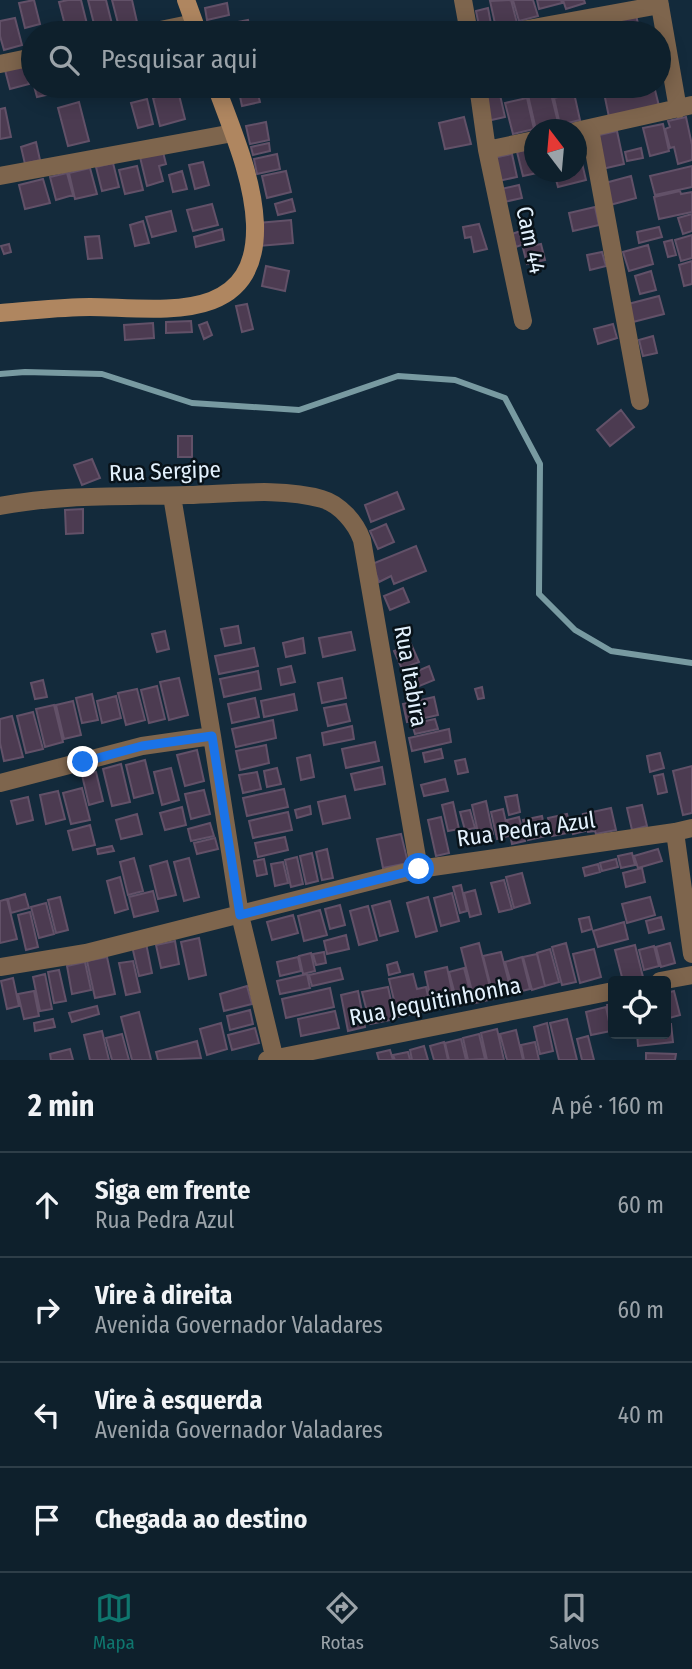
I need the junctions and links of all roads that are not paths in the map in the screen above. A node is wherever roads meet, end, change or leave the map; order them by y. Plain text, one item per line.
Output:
1 (186, 0) edge
2 (463, 0) edge
3 (660, 3) edge
4 (194, 21) edge
5 (467, 21) edge
6 (568, 21) edge
7 (665, 21) edge
8 (671, 44) edge
9 (21, 60) edge
10 (0, 64) edge
11 (220, 98) edge
12 (480, 98) edge
13 (688, 107) edge
14 (587, 129) edge
15 (233, 133) junction
16 (524, 142) edge
17 (587, 149) edge
18 (487, 150) junction
19 (0, 176) edge
20 (0, 313) edge
21 (523, 321) dead end
22 (639, 401) dead end
23 (172, 496) junction
24 (331, 502) joint
25 (0, 506) edge
26 (212, 736) junction
27 (0, 783) edge
28 (683, 830) edge
29 (419, 869) junction
30 (240, 915) junction
31 (692, 954) edge
32 (0, 967) edge
33 (692, 975) edge
34 (671, 979) edge
35 (608, 991) edge
36 (272, 1060) edge

1 - 4 street
2 - 5 street
3 - 6 street
3 - 7 street
8 - 13 street
9 - 10 street
11 - 15 street
12 - 18 street, Cam 44
13 - 14 street
15 - 19 street
15 - 20 street
16 - 18 street
17 - 22 street
18 - 21 street, Cam 44
23 - 24 street, Rua Sergipe
23 - 25 street, Rua Sergipe
23 - 26 street
24 - 29 street, Rua Itabira
26 - 27 street
26 - 30 street
28 - 29 street, Rua Pedra Azul
28 - 31 street
29 - 30 street, Rua Pedra Azul
30 - 32 street, Rua Pedra Azul
30 - 36 street
33 - 34 street
35 - 36 street, Rua Jequitinhonha

